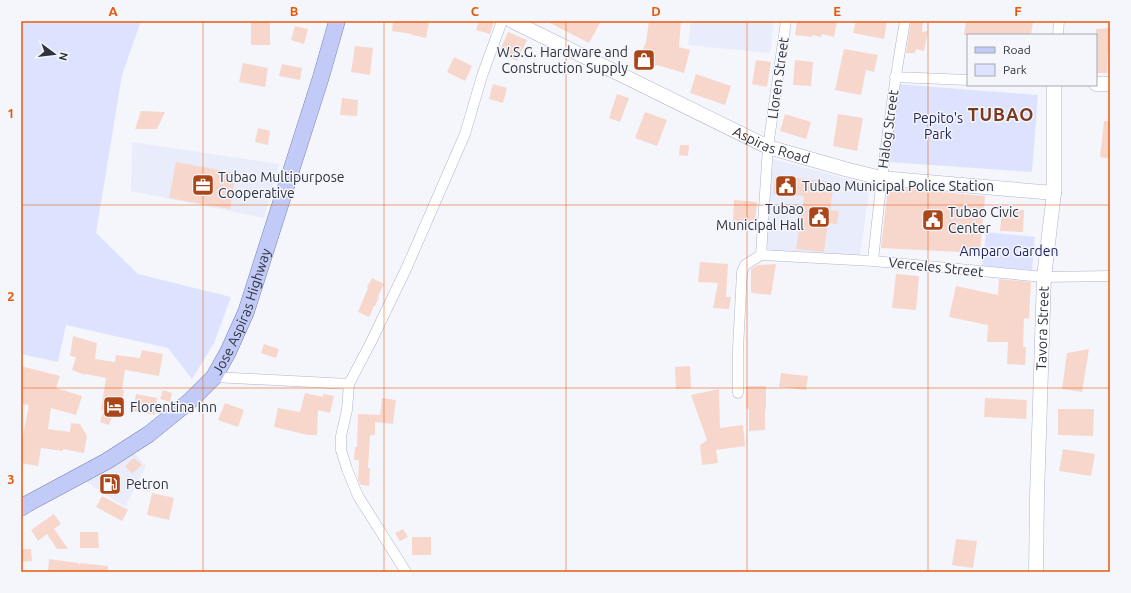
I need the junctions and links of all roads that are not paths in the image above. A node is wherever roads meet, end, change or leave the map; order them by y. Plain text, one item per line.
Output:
1 (337, 21) edge
2 (502, 21) edge
3 (512, 21) edge
4 (786, 21) edge
5 (905, 21) edge
6 (1059, 21) edge
7 (1058, 34) edge
8 (895, 77) junction
9 (967, 80) edge
10 (1097, 84) edge
11 (1110, 84) edge
12 (1054, 86) edge
13 (768, 148) junction
14 (881, 178) junction
15 (1054, 193) junction
16 (761, 255) junction
17 (873, 260) junction
18 (1110, 276) edge
19 (1044, 278) junction
20 (214, 377) junction
21 (349, 384) junction
22 (738, 393) dead end
23 (23, 504) edge
24 (406, 572) edge
25 (1036, 572) edge

1 - 20 main road, Jose Aspiras Highway
2 - 21 street
3 - 13 main road, Aspiras Road
4 - 13 street, Lloren Street
5 - 8 street, Halog Street
6 - 7 street
8 - 9 street
8 - 14 street, Halog Street
10 - 11 main road
12 - 15 main road, Tavora Street
13 - 14 main road, Aspiras Road
13 - 16 street, Lloren Street
14 - 15 main road, Aspiras Road
14 - 17 street, Halog Street
15 - 19 main road, Tavora Street
16 - 17 street, Verceles Street
16 - 22 street
17 - 19 street, Verceles Street
18 - 19 street, Verceles Street
19 - 25 main road, Tavora Street
20 - 21 street
20 - 23 main road, Jose Aspiras Highway
21 - 24 street

